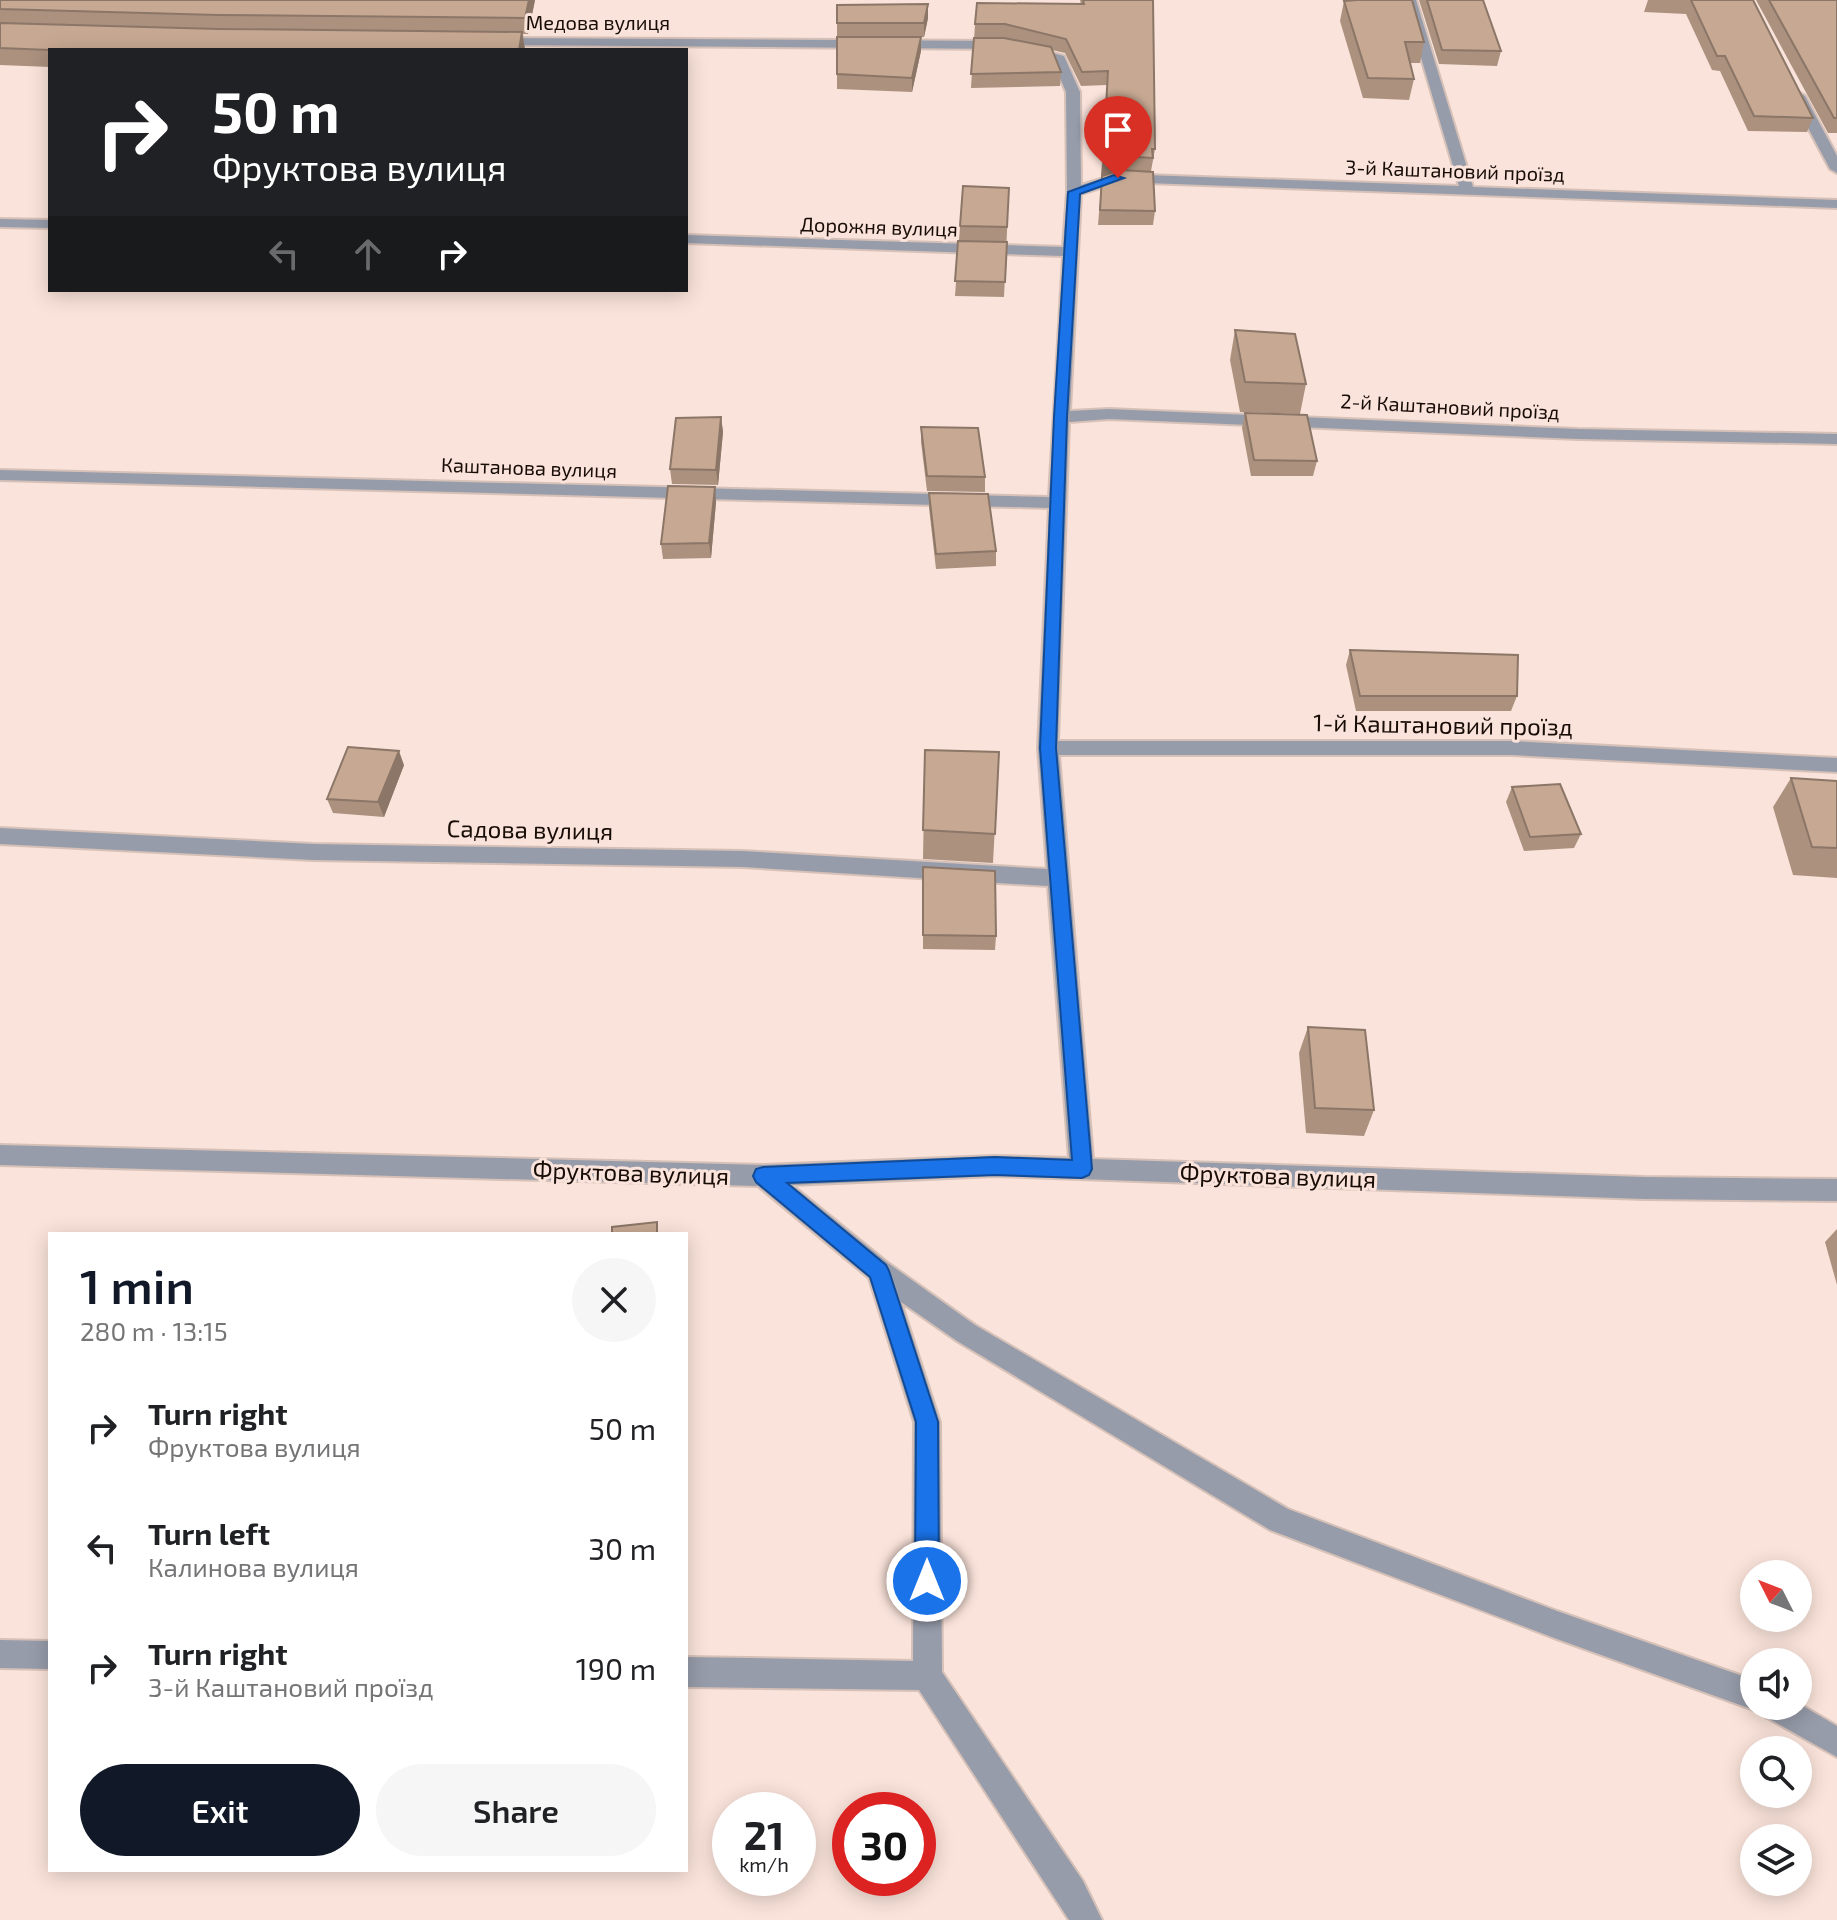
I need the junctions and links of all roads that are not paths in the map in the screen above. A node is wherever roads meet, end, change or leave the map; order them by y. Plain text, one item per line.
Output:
1 (1410, 0) edge
2 (484, 41) edge
3 (1788, 78) edge
4 (1837, 169) edge
5 (1467, 190) junction
6 (1074, 192) junction
7 (1837, 204) edge
8 (0, 223) edge
9 (48, 224) edge
10 (688, 239) edge
11 (1070, 252) junction
12 (1061, 417) junction
13 (1837, 439) edge
14 (0, 475) edge
15 (1057, 503) junction
16 (1048, 748) junction
17 (1837, 765) edge
18 (0, 836) edge
19 (1058, 878) junction
20 (0, 1155) edge
21 (1082, 1169) junction
22 (763, 1176) junction
23 (1837, 1190) edge
24 (879, 1271) junction
25 (0, 1654) edge
26 (48, 1655) edge
27 (688, 1672) edge
28 (927, 1676) junction
29 (1740, 1690) edge
30 (1798, 1720) edge
31 (1837, 1742) edge
32 (1086, 1920) edge

1 - 5 street
2 - 6 street, Медова вулиця
3 - 4 street
5 - 6 street, 3-й Каштановий проїзд
5 - 7 street, 3-й Каштановий проїзд
6 - 11 street
8 - 9 street
10 - 11 street, Дорожня вулиця
11 - 12 street
12 - 13 street, 2-й Каштановий проїзд
12 - 15 street
14 - 15 street, Каштанова вулиця
15 - 16 street
16 - 17 street, 1-й Каштановий проїзд
16 - 19 street
18 - 19 street, Садова вулиця
19 - 21 street
20 - 22 street, Фруктова вулиця
21 - 22 street, Фруктова вулиця
21 - 23 street, Фруктова вулиця
22 - 24 street
24 - 28 street
24 - 29 street
25 - 26 street
27 - 28 street
28 - 32 street
30 - 31 street

